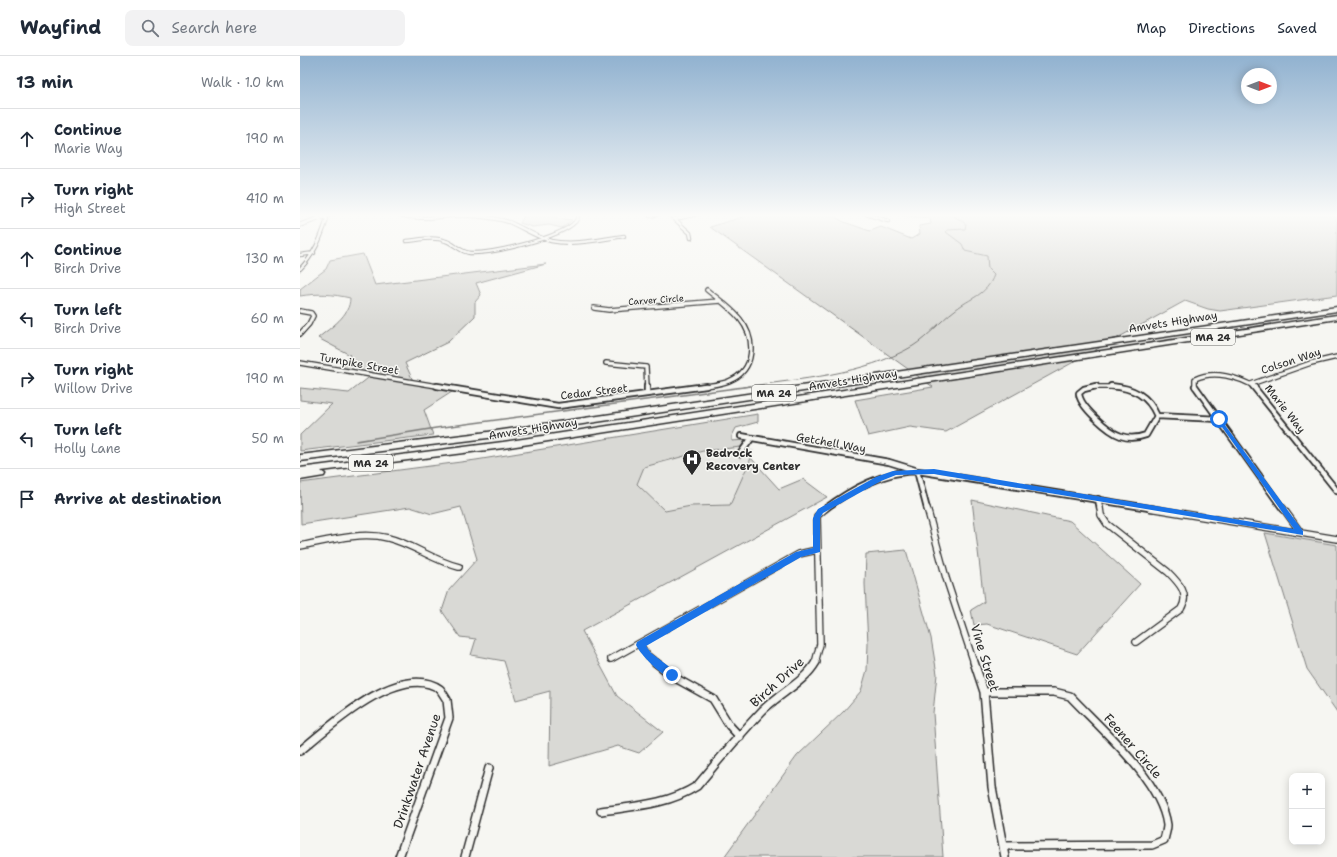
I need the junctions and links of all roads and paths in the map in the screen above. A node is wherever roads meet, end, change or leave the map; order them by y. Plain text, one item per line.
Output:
1 (461, 251) edge
2 (491, 251) edge
3 (314, 253) joint
4 (300, 255) edge
5 (300, 269) edge
6 (707, 290) dead end
7 (720, 301) junction
8 (594, 308) dead end
9 (1337, 309) edge
10 (300, 311) edge
11 (1337, 318) edge
12 (300, 334) edge
13 (1337, 357) edge
14 (300, 363) edge
15 (606, 363) dead end
16 (414, 383) joint
17 (1251, 384) junction
18 (647, 394) junction
19 (1157, 416) junction
20 (1219, 419) junction
21 (740, 436) dead end
22 (751, 439) junction
23 (442, 454) junction
24 (740, 454) dead end
25 (300, 458) edge
26 (300, 471) edge
27 (917, 471) junction
28 (300, 477) edge
29 (1337, 491) edge
30 (1098, 499) junction
31 (1301, 533) junction
32 (1337, 539) edge
33 (300, 546) edge
34 (817, 550) junction
35 (458, 567) dead end
36 (1136, 642) dead end
37 (640, 645) junction
38 (611, 660) dead end
39 (984, 692) junction
40 (740, 736) junction
41 (300, 751) edge
42 (489, 768) dead end
43 (601, 811) dead end
44 (1003, 846) junction
45 (399, 857) edge
46 (465, 857) edge
47 (1005, 857) edge

1 - 2 street
3 - 4 street
3 - 5 street
6 - 7 street
7 - 8 street, Carver Circle
7 - 18 street, Cedar Street
9 - 25 highway, Amvets Highway / MA 24
10 - 12 street
11 - 23 highway, Amvets Highway / MA 24
13 - 17 street, Colson Way
14 - 16 street, Turnpike Street
15 - 18 street
16 - 18 street, Cedar Street
17 - 20 street, Marie Way
17 - 29 street, Marie Way
19 - 19 street
19 - 20 street
20 - 31 street, Marie Way
21 - 22 street, Getchell Way
22 - 24 street
22 - 27 street, Getchell Way
23 - 26 highway, Amvets Highway / MA 24
23 - 28 highway
27 - 30 street
27 - 34 street, Birch Drive
27 - 39 street, Vine Street
30 - 31 street
30 - 36 street
31 - 32 street
33 - 35 street
34 - 37 street
34 - 40 street, Birch Drive
37 - 38 street
37 - 40 street
39 - 44 street, Vine Street
39 - 44 street, Feener Circle
40 - 43 street, Birch Drive
41 - 45 street, Drinkwater Avenue
42 - 46 street
44 - 47 street, Vine Street

